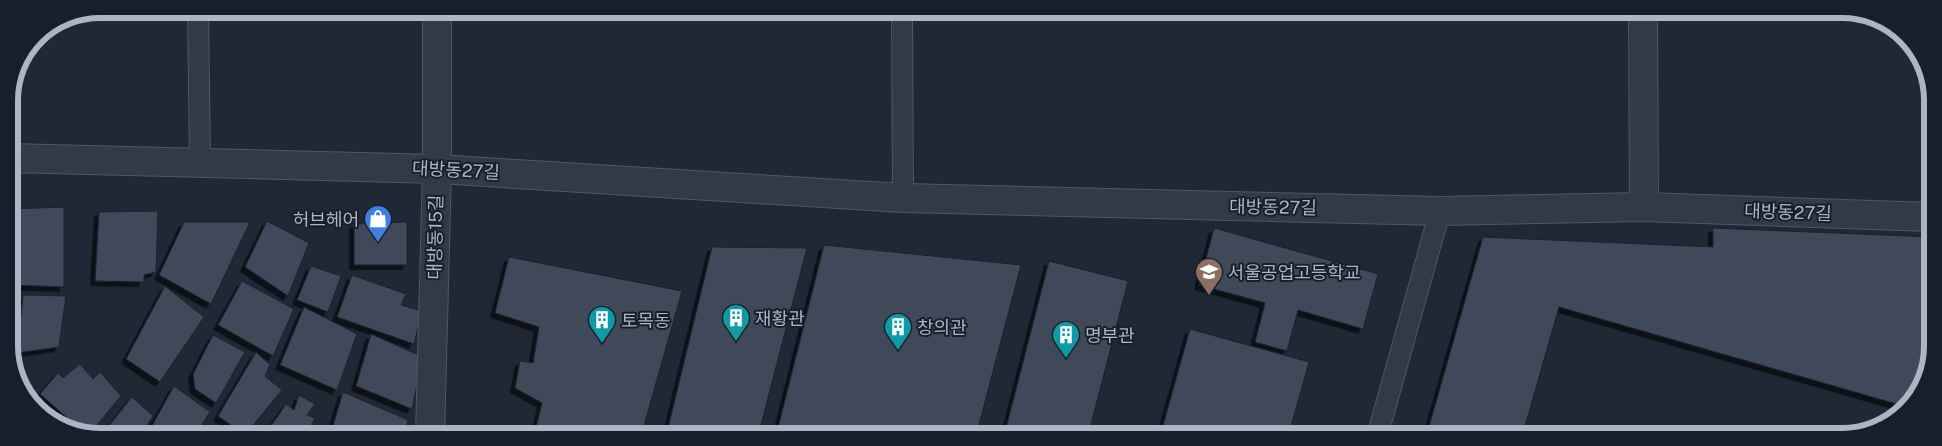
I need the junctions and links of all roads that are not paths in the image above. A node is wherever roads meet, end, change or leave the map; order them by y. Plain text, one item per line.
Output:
1 (198, 18) edge
2 (437, 18) edge
3 (902, 18) edge
4 (1643, 18) edge
5 (18, 158) edge
6 (200, 163) junction
7 (437, 169) junction
8 (903, 198) junction
9 (1644, 207) junction
10 (1440, 211) junction
11 (1924, 218) edge
12 (430, 428) edge
13 (1380, 428) edge

1 - 6 lane
2 - 7 street, 대방동15길
3 - 8 lane
4 - 9 street
5 - 6 street, 대방동27길
6 - 7 street, 대방동27길
7 - 8 street, 대방동27길
7 - 12 street, 대방동15길
8 - 10 street, 대방동27길
9 - 10 street, 대방동27길
9 - 11 street, 대방동27길
10 - 13 lane

